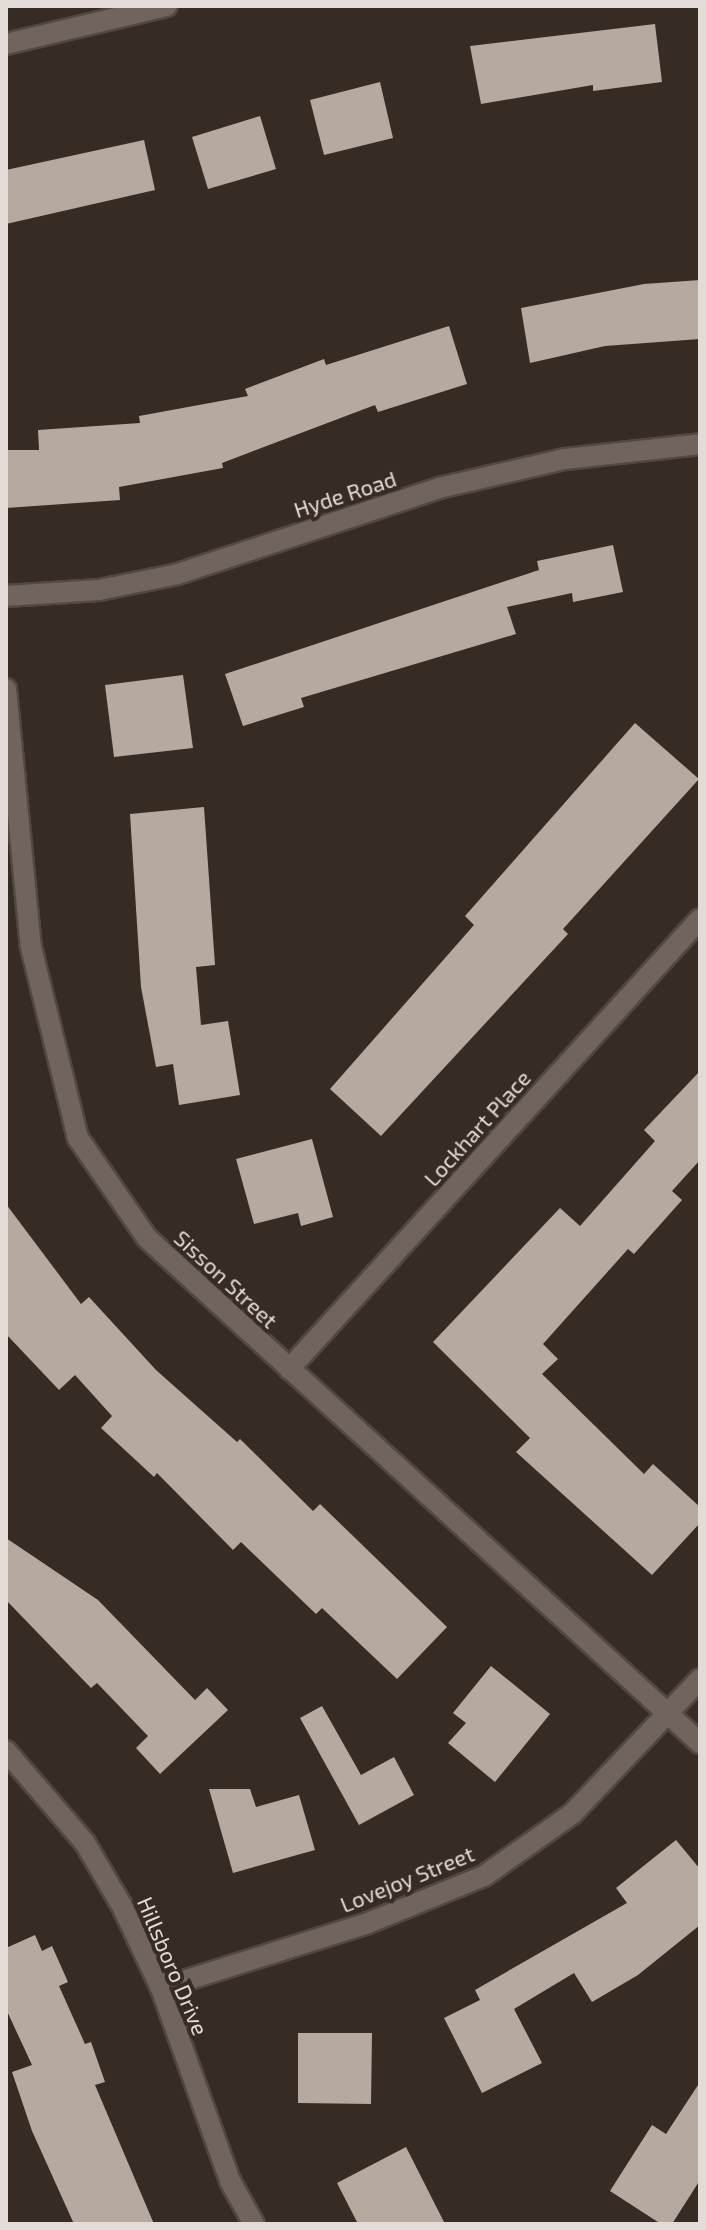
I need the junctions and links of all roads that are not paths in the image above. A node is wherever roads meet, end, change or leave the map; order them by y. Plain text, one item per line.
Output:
1 (167, 6) edge
2 (6, 44) edge
3 (700, 444) edge
4 (6, 596) edge
5 (6, 689) edge
6 (700, 919) edge
7 (289, 1369) junction
8 (700, 1679) edge
9 (668, 1714) junction
10 (700, 1743) edge
11 (6, 1751) edge
12 (161, 1988) junction
13 (254, 2224) edge

1 - 2 street
3 - 4 street, Hyde Road
5 - 7 street, Sisson Street
6 - 7 street, Lockhart Place
7 - 9 street, Sisson Street
8 - 9 street, Lovejoy Street
9 - 10 street, Sisson Street
9 - 12 street, Lovejoy Street
11 - 12 street, Hillsboro Drive
12 - 13 street, Hillsboro Drive

